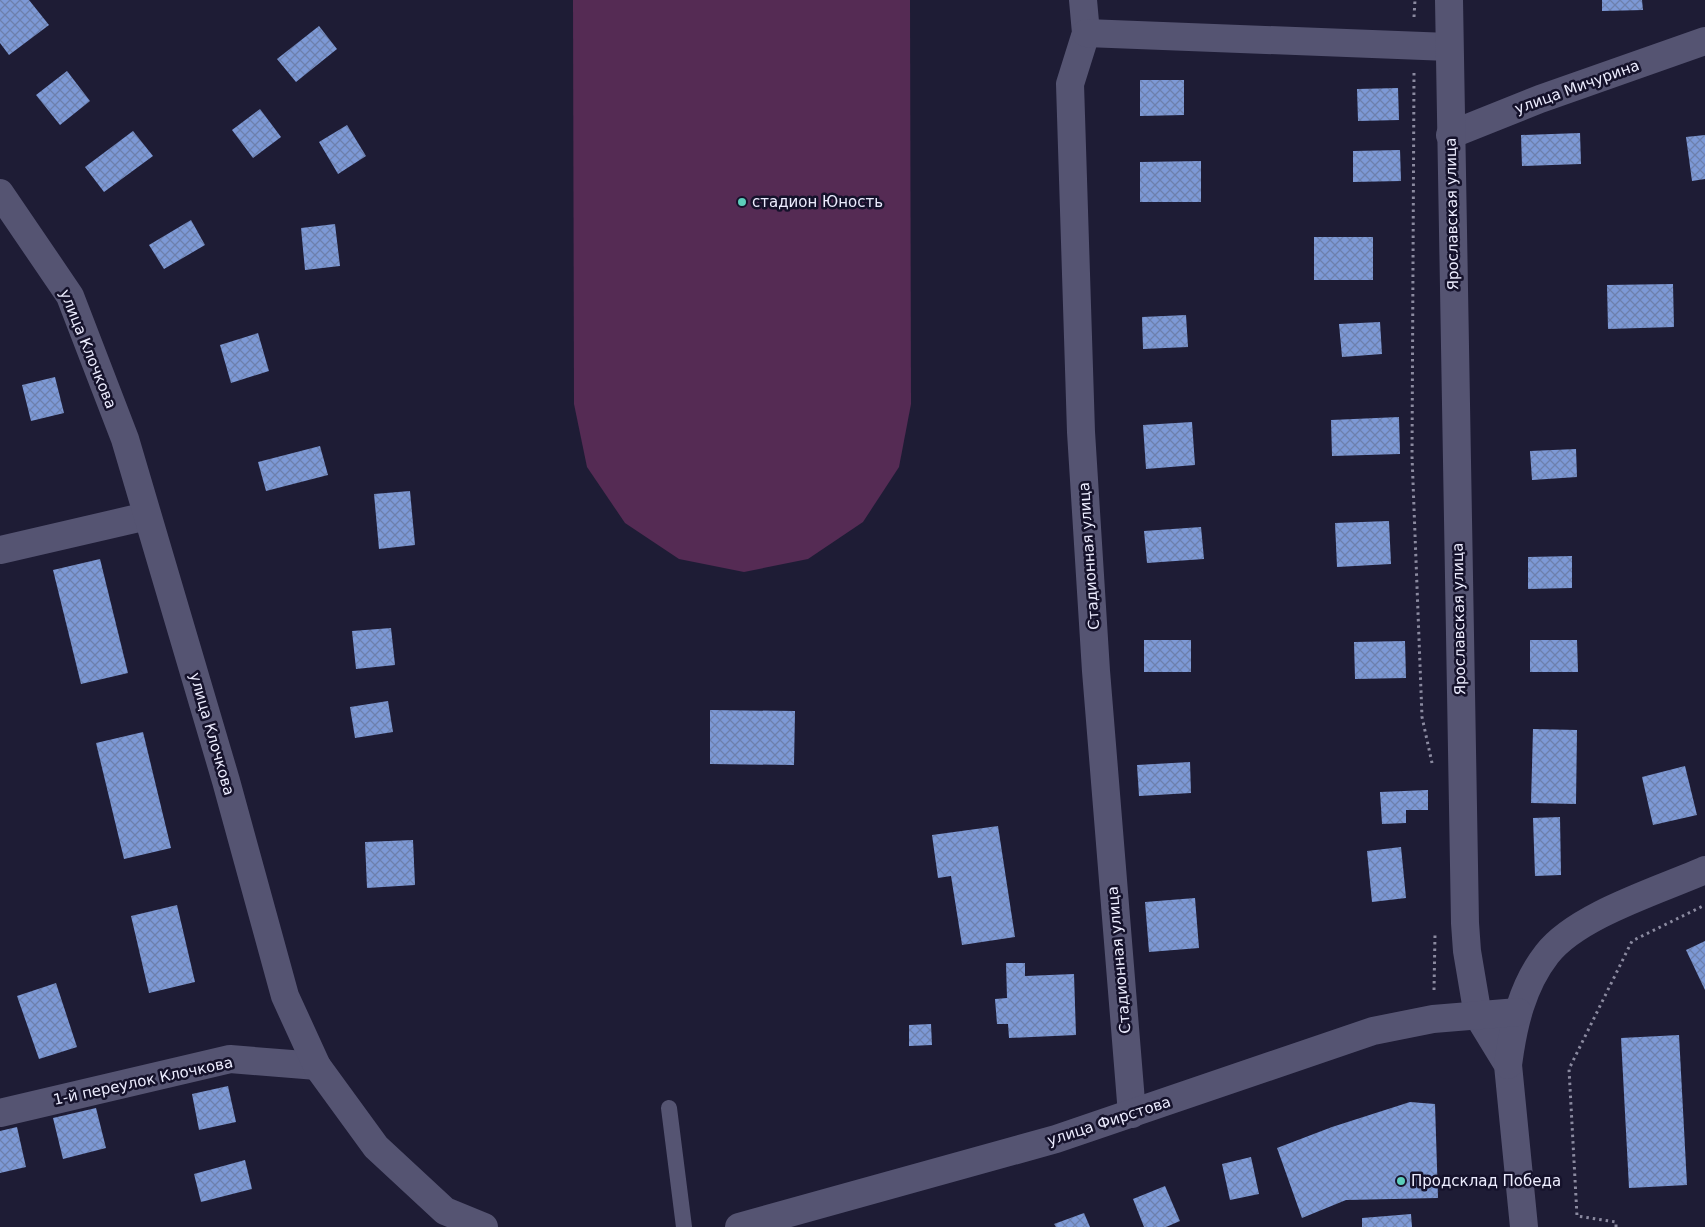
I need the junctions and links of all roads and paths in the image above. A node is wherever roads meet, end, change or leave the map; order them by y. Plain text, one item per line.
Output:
1 (1083, 0) edge
2 (1414, 0) edge
3 (1449, 0) edge
4 (1086, 33) junction
5 (1705, 41) edge
6 (1414, 46) junction
7 (1449, 47) junction
8 (1450, 135) junction
9 (0, 193) edge
10 (147, 516) junction
11 (0, 550) edge
12 (1432, 765) dead end
13 (1705, 870) edge
14 (1705, 905) edge
15 (1435, 931) dead end
16 (1518, 1012) junction
17 (1478, 1016) junction
18 (1433, 1019) junction
19 (1508, 1065) junction
20 (317, 1066) junction
21 (669, 1108) dead end
22 (0, 1113) edge
23 (1132, 1114) junction
24 (450, 1219) edge
25 (484, 1227) edge
26 (684, 1227) edge
27 (739, 1227) edge
28 (1524, 1227) edge
29 (1616, 1227) edge

1 - 4 street, Стадионная улица
2 - 6 path
3 - 7 street, Ярославская улица
4 - 6 street
4 - 23 street, Стадионная улица
5 - 8 street, улица Мичурина
6 - 7 street
6 - 12 path
7 - 8 street, Ярославская улица
8 - 17 street, Ярославская улица
9 - 10 street, улица Клочкова
10 - 11 street
10 - 20 street, улица Клочкова
13 - 16 street
14 - 29 path
15 - 18 path
16 - 17 street, улица Фирстова
16 - 19 street
17 - 18 street, улица Фирстова
17 - 19 street, Ярославская улица
18 - 23 street, улица Фирстова
19 - 28 street, Ярославская улица
20 - 22 street, 1-й переулок Клочкова
20 - 24 street, улица Клочкова
21 - 26 lane
23 - 27 street, улица Фирстова
24 - 25 street, улица Клочкова

